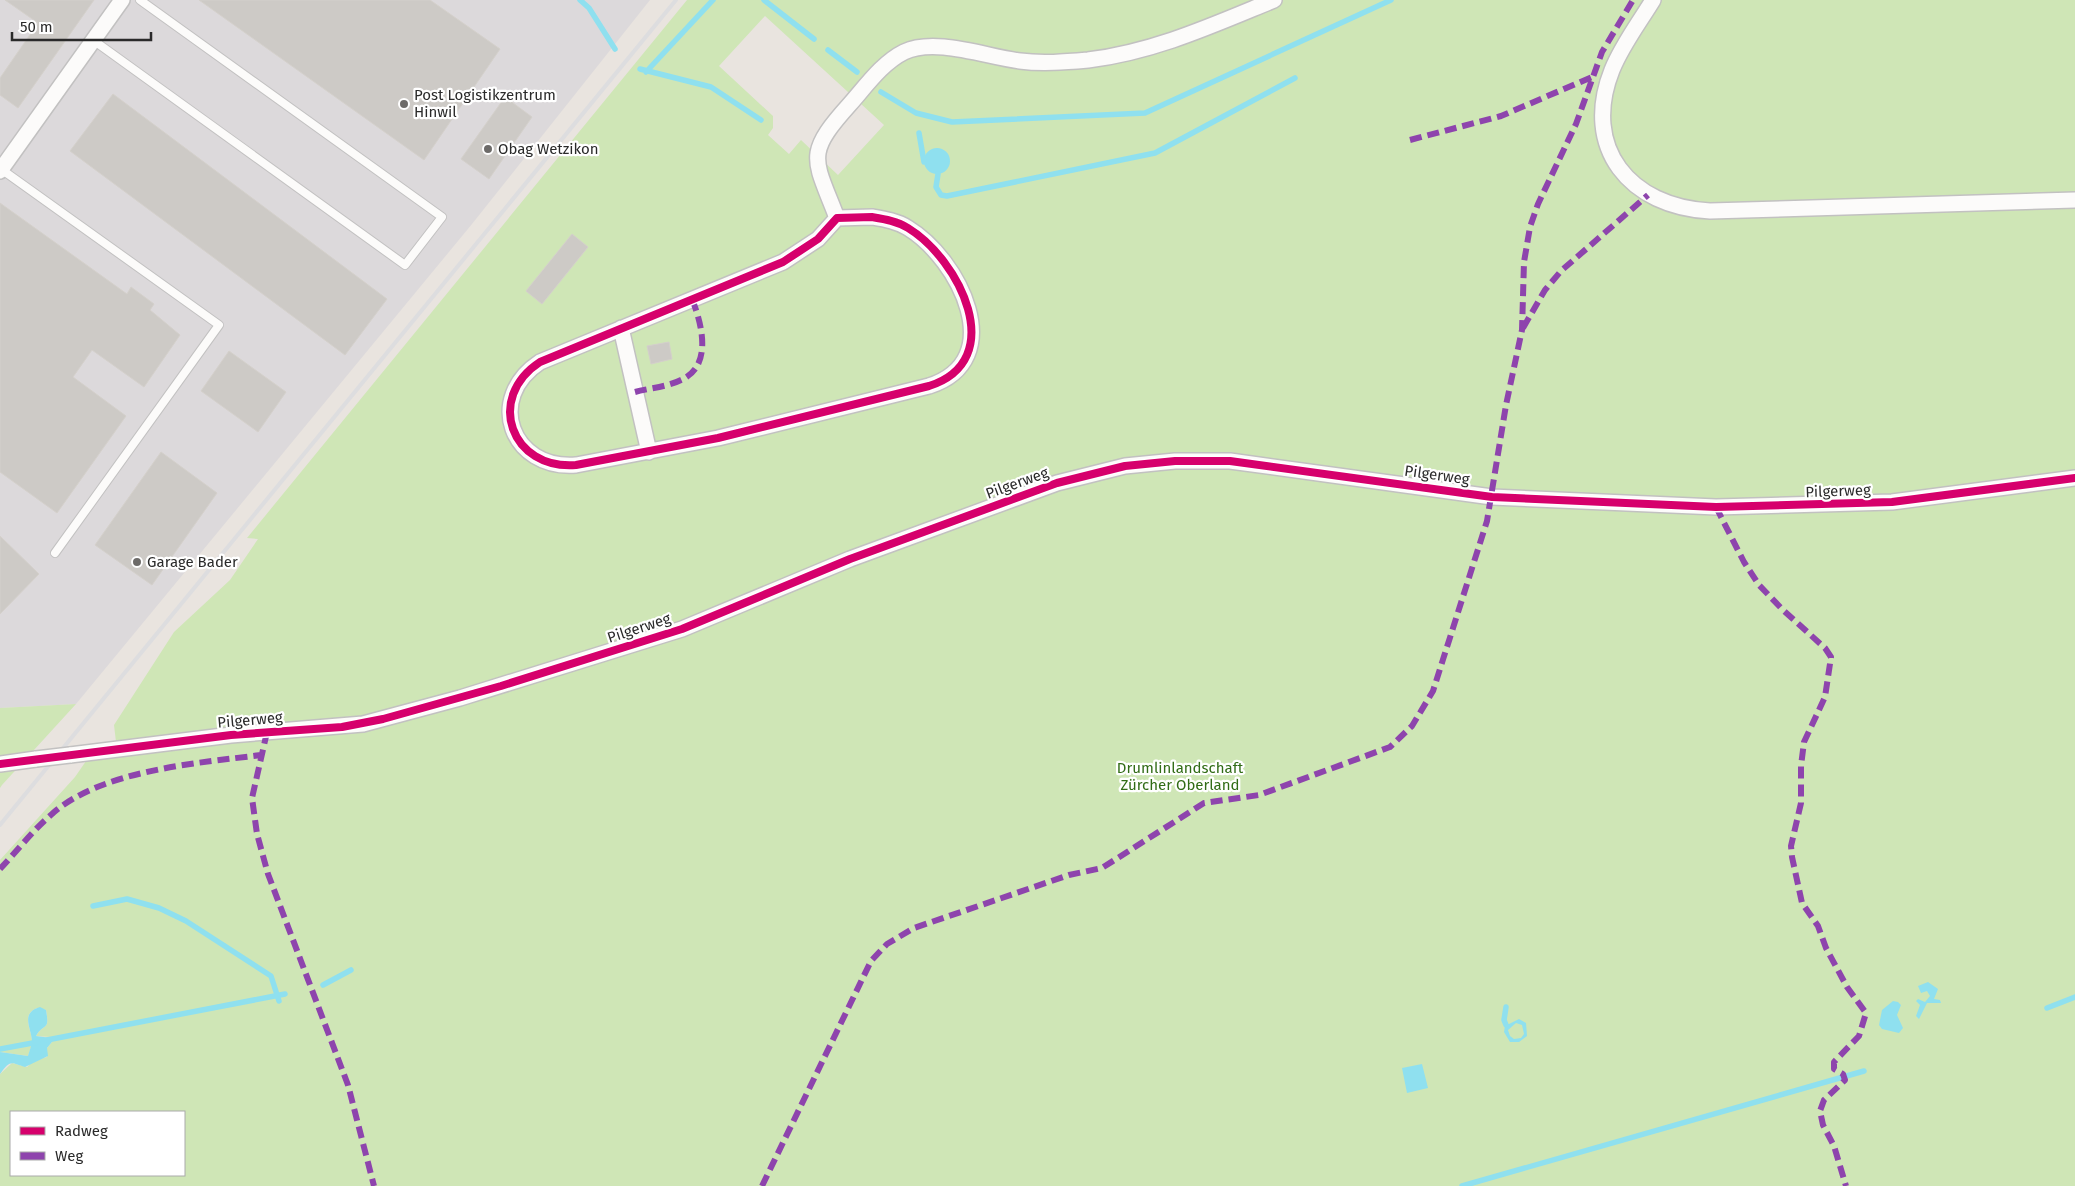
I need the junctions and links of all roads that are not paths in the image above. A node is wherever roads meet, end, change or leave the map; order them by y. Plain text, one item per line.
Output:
1 (122, 0) edge
2 (140, 0) edge
3 (1274, 0) edge
4 (1653, 0) edge
5 (94, 40) junction
6 (0, 170) edge
7 (2075, 200) edge
8 (837, 218) junction
9 (621, 328) junction
10 (649, 452) junction
11 (2075, 478) edge
12 (55, 552) dead end
13 (0, 764) edge

1 - 5 street
2 - 5 lane
3 - 8 street
4 - 7 street
5 - 6 street
6 - 12 lane
8 - 9 street
8 - 10 street
9 - 10 street
9 - 10 street
11 - 13 street, Pilgerweg, bridge

